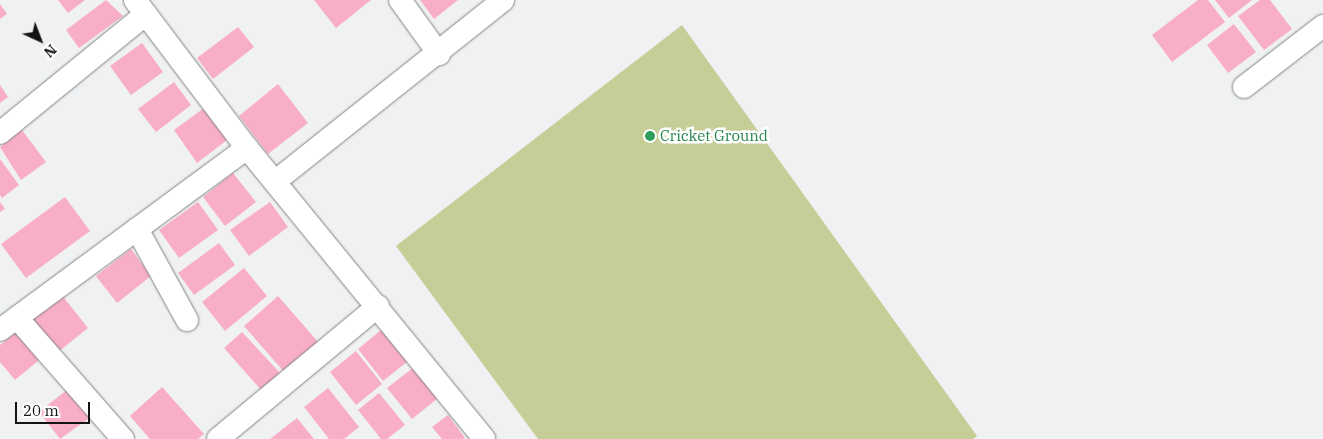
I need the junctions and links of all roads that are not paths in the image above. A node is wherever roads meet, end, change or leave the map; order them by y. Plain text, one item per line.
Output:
1 (400, 0) edge
2 (503, 0) edge
3 (140, 7) edge
4 (1323, 26) edge
5 (439, 54) junction
6 (1244, 87) dead end
7 (0, 133) edge
8 (247, 148) junction
9 (277, 180) junction
10 (137, 229) junction
11 (378, 306) junction
12 (187, 320) dead end
13 (9, 324) edge
14 (123, 439) edge
15 (218, 439) edge
16 (484, 439) edge

1 - 5 street
2 - 5 street
3 - 7 street
3 - 8 street
4 - 6 street
5 - 9 street
8 - 9 street
8 - 10 street
9 - 11 street
10 - 12 street
10 - 13 street
11 - 15 street
11 - 16 street
13 - 14 street

